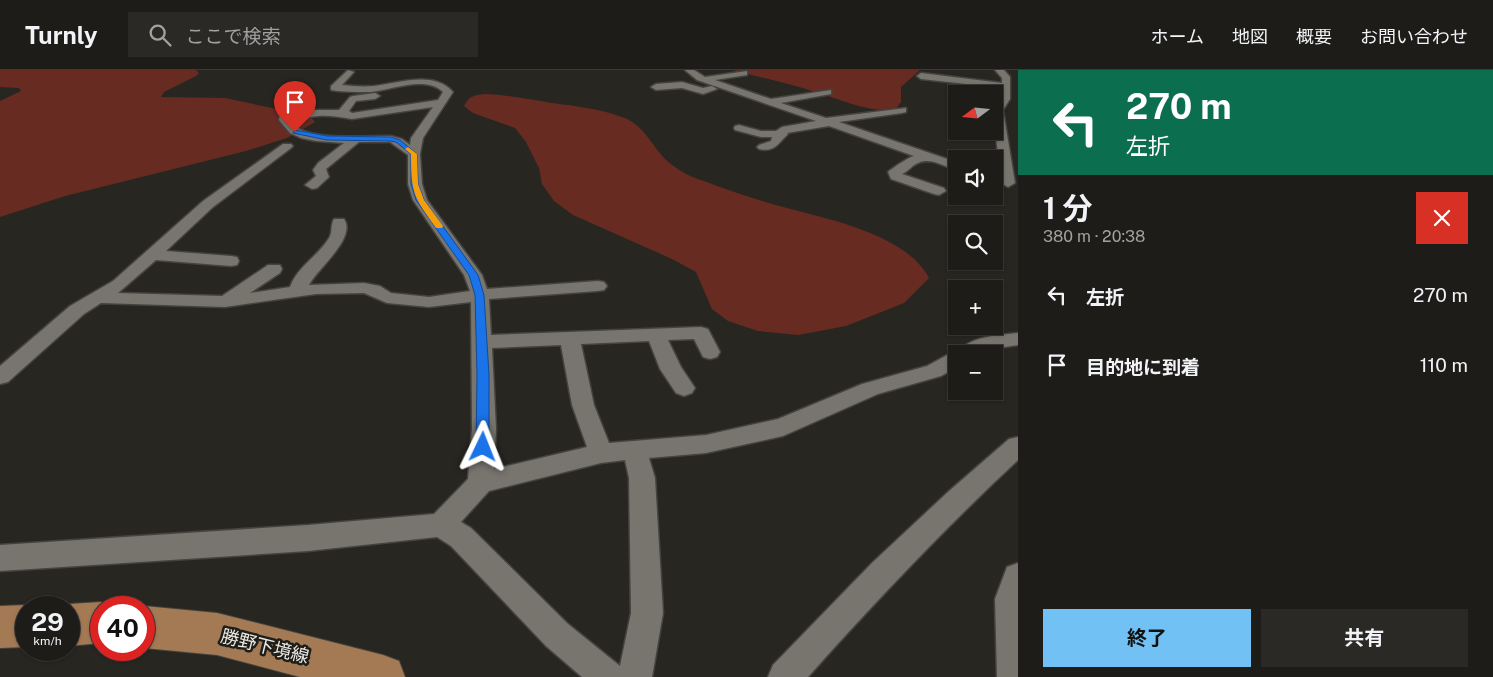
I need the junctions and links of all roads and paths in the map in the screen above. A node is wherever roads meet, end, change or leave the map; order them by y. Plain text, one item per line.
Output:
1 (689, 70) edge
2 (999, 70) edge
3 (350, 72) dead end
4 (744, 73) dead end
5 (921, 76) dead end
6 (704, 79) junction
7 (724, 86) junction
8 (656, 87) dead end
9 (703, 91) junction
10 (828, 92) dead end
11 (1006, 92) junction
12 (301, 93) dead end
13 (444, 94) junction
14 (719, 96) dead end
15 (758, 97) junction
16 (1018, 99) edge
17 (772, 102) junction
18 (902, 110) dead end
19 (344, 113) junction
20 (828, 121) junction
21 (287, 122) junction
22 (806, 126) junction
23 (744, 127) dead end
24 (782, 132) junction
25 (357, 138) junction
26 (287, 146) dead end
27 (763, 147) dead end
28 (1004, 150) junction
29 (1018, 152) edge
30 (414, 154) junction
31 (926, 156) junction
32 (948, 163) edge
33 (312, 185) dead end
34 (1013, 187) edge
35 (939, 191) dead end
36 (339, 222) dead end
37 (152, 255) junction
38 (231, 261) dead end
39 (274, 269) dead end
40 (598, 286) dead end
41 (298, 291) junction
42 (480, 295) junction
43 (99, 298) junction
44 (225, 302) junction
45 (656, 335) junction
46 (570, 338) junction
47 (1018, 339) edge
48 (481, 342) junction
49 (984, 345) edge
50 (710, 352) dead end
51 (948, 363) edge
52 (0, 377) edge
53 (684, 388) dead end
54 (1018, 446) edge
55 (635, 450) junction
56 (601, 453) junction
57 (481, 483) junction
58 (441, 525) junction
59 (0, 558) edge
60 (1018, 577) edge
61 (15, 626) edge
62 (0, 627) edge
63 (155, 628) edge
64 (384, 677) edge
65 (608, 677) edge
66 (635, 677) edge
67 (785, 677) edge
68 (1014, 677) edge

1 - 6 street
2 - 11 street
3 - 13 street
4 - 6 street
5 - 11 street
6 - 7 street
7 - 9 street
7 - 15 street
8 - 9 street
9 - 14 street
10 - 17 street
11 - 16 street
11 - 28 street
12 - 21 street
13 - 19 street
13 - 19 street
13 - 30 street
15 - 17 street
15 - 22 street
17 - 20 street
18 - 20 street
19 - 21 street
20 - 22 street
20 - 31 street
21 - 25 street
22 - 24 street
23 - 24 street
24 - 27 street
25 - 30 street
25 - 33 street
26 - 37 street
28 - 29 street
28 - 34 street
30 - 42 street
31 - 32 street
31 - 35 street
36 - 41 street
37 - 38 street
37 - 43 street
39 - 44 street
40 - 42 street
41 - 42 street
41 - 44 street
42 - 48 street
43 - 44 street
43 - 52 street
45 - 46 street
45 - 50 street
45 - 53 street
46 - 48 street
46 - 56 street
47 - 49 street
48 - 57 street
51 - 55 street
54 - 67 street
55 - 56 street
55 - 66 street
56 - 57 street
57 - 58 street
58 - 59 street
58 - 65 street
60 - 68 street
61 - 62 main road
63 - 64 main road, 勝野下境線

